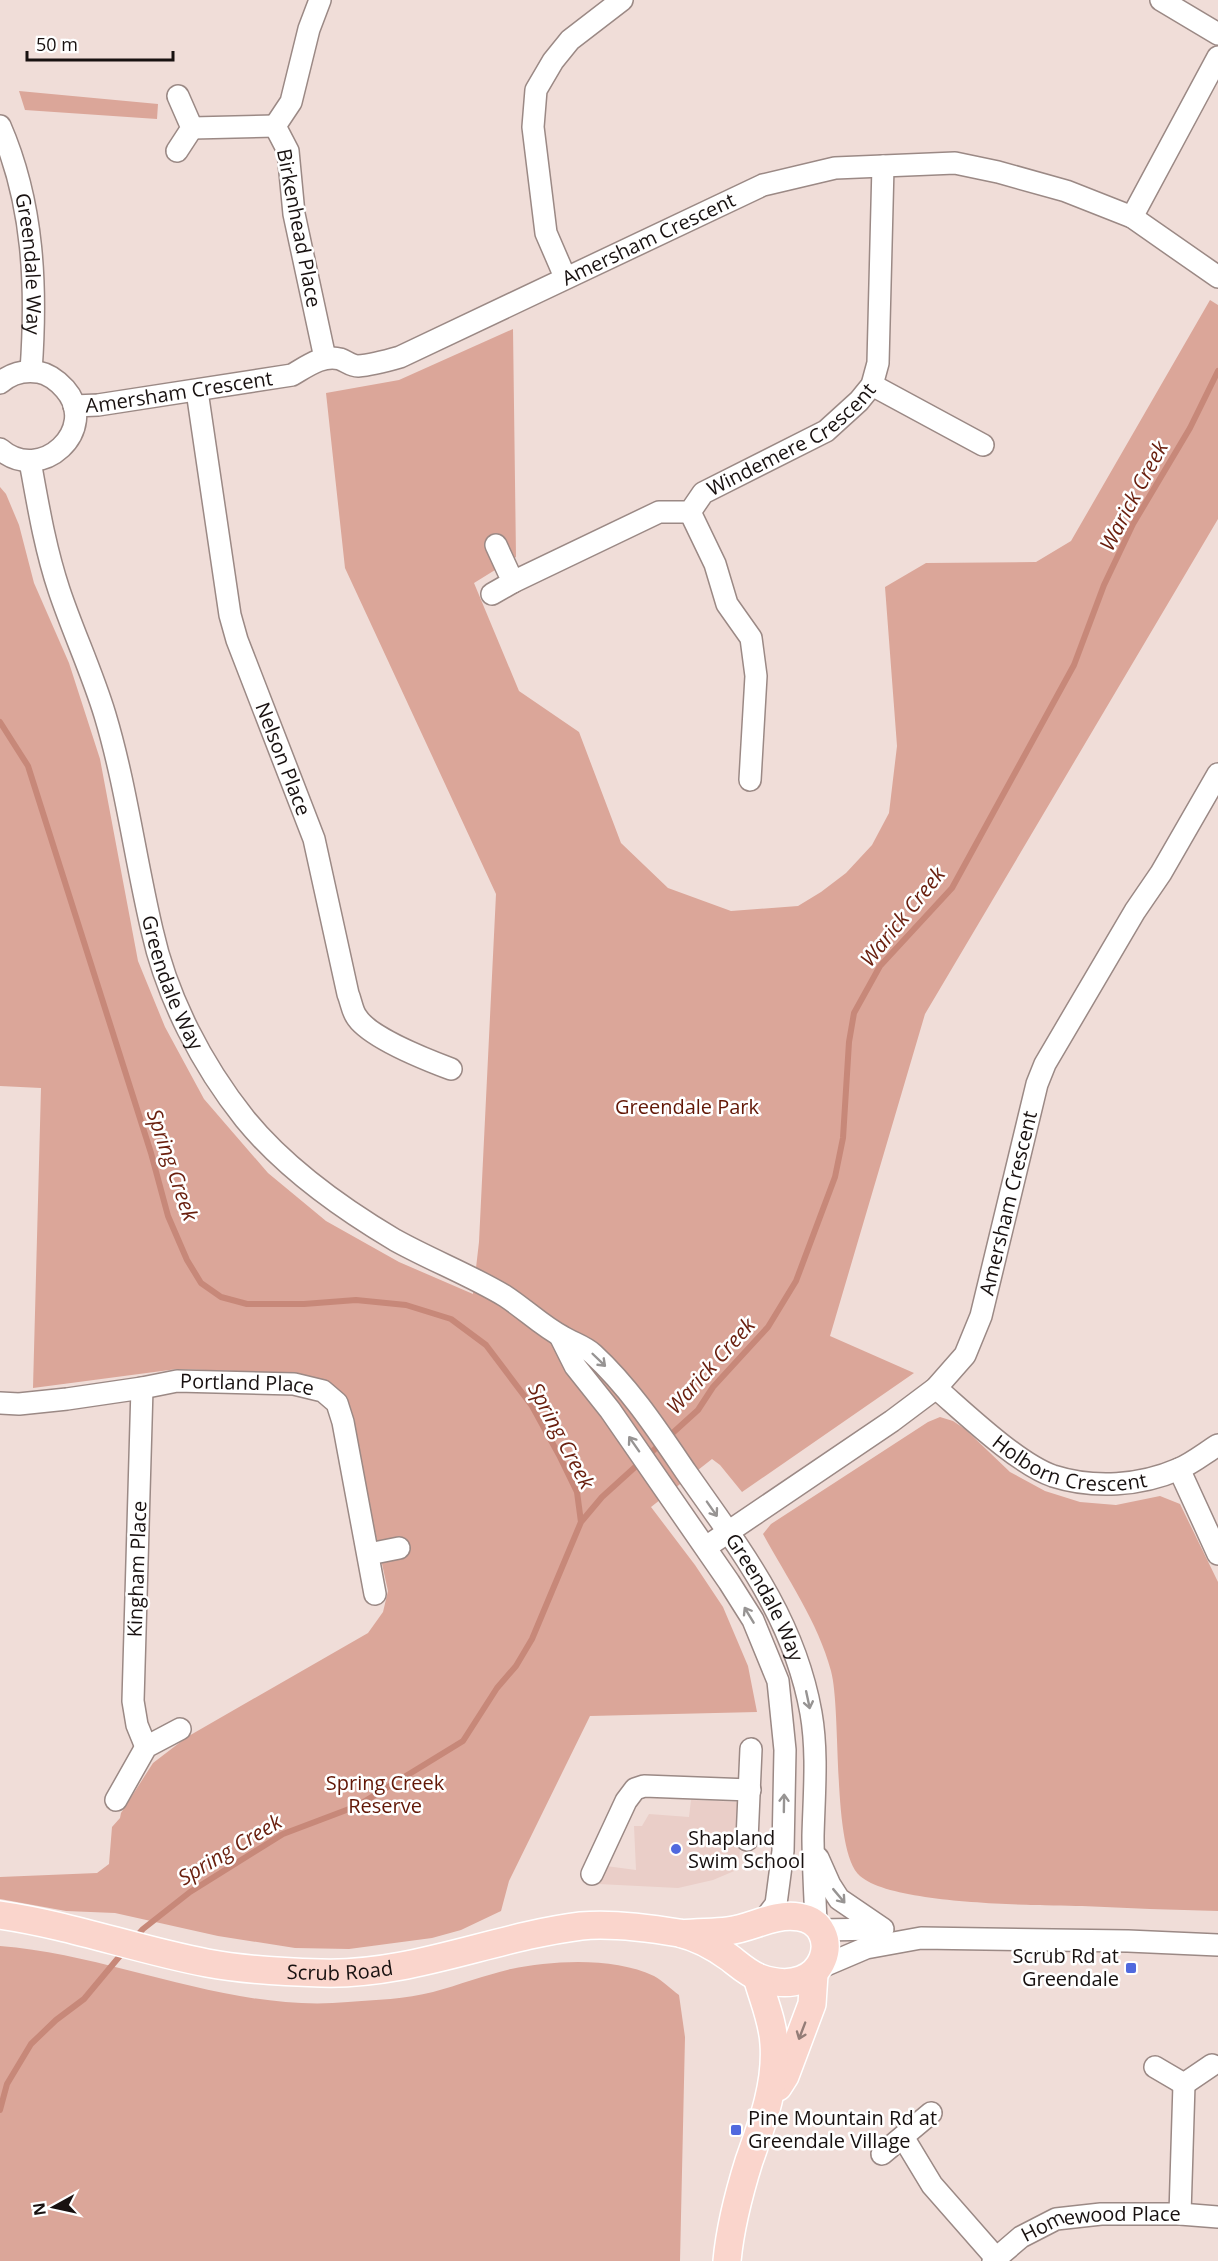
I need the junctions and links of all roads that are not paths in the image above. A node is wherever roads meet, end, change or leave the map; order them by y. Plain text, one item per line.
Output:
1 (320, 0) edge
2 (622, 0) edge
3 (1161, 0) edge
4 (1218, 34) edge
5 (1218, 57) edge
6 (178, 96) dead end
7 (0, 126) edge
8 (275, 126) junction
9 (192, 128) junction
10 (177, 151) dead end
11 (883, 166) junction
12 (1132, 218) junction
13 (565, 277) junction
14 (1218, 277) edge
15 (325, 358) junction
16 (31, 371) junction
17 (0, 383) edge
18 (872, 385) junction
19 (197, 391) junction
20 (74, 406) junction
21 (984, 445) dead end
22 (0, 449) edge
23 (30, 461) junction
24 (690, 512) junction
25 (496, 545) dead end
26 (513, 582) junction
27 (492, 594) dead end
28 (1218, 774) edge
29 (750, 780) dead end
30 (451, 1069) dead end
31 (560, 1336) junction
32 (142, 1388) junction
33 (936, 1389) junction
34 (0, 1403) edge
35 (1218, 1445) edge
36 (1179, 1469) junction
37 (729, 1533) junction
38 (706, 1547) junction
39 (399, 1548) dead end
40 (369, 1554) junction
41 (1218, 1554) edge
42 (375, 1594) dead end
43 (180, 1729) dead end
44 (146, 1747) junction
45 (751, 1749) dead end
46 (750, 1790) junction
47 (116, 1800) dead end
48 (747, 1840) dead end
49 (813, 1847) junction
50 (592, 1874) dead end
51 (0, 1915) edge
52 (756, 1922) junction
53 (818, 1927) junction
54 (884, 1929) junction
55 (682, 1934) junction
56 (921, 1938) junction
57 (1218, 1945) edge
58 (817, 1971) junction
59 (752, 1974) junction
60 (1212, 2065) dead end
61 (1155, 2067) dead end
62 (1184, 2084) junction
63 (768, 2106) junction
64 (931, 2113) dead end
65 (903, 2137) junction
66 (882, 2154) dead end
67 (1180, 2214) junction
68 (1218, 2217) edge
69 (995, 2259) edge
70 (728, 2261) edge

1 - 8 street, Birkenhead Place
2 - 13 street
3 - 4 street
5 - 12 street
6 - 9 street
7 - 16 street, Greendale Way
8 - 9 street
8 - 15 street, Birkenhead Place
9 - 10 street
11 - 12 street, Amersham Crescent
11 - 13 street, Amersham Crescent
11 - 18 street, Windemere Crescent
12 - 14 street, Amersham Crescent
13 - 15 street, Amersham Crescent
15 - 19 street, Amersham Crescent
16 - 17 street
16 - 20 street
18 - 21 street
18 - 24 street, Windemere Crescent
19 - 20 street, Amersham Crescent
19 - 30 street, Nelson Place
20 - 23 street
22 - 23 street
23 - 31 street, Greendale Way
24 - 26 street, Windemere Crescent
24 - 29 street
25 - 26 street
26 - 27 street, Windemere Crescent
28 - 33 street, Amersham Crescent
31 -> 37 street, Greendale Way
38 -> 31 street, Greendale Way
32 - 34 street, Portland Place
32 - 40 street, Portland Place
32 - 44 street, Kingham Place
33 - 36 street, Holborn Crescent
33 - 37 street, Amersham Crescent
35 - 36 street, Holborn Crescent
36 - 41 street
37 - 38 street, Amersham Crescent
37 -> 49 street, Greendale Way
52 -> 38 street, Greendale Way
39 - 40 street
40 - 42 street, Portland Place
43 - 44 street
44 - 47 street
45 - 46 street
46 - 48 street
46 - 50 street
49 - 53 street, Greendale Way
49 -> 54 street
51 - 55 main road, Scrub Road
52 - 53 main road
52 - 55 main road, Scrub Road
52 - 59 main road
53 - 54 street
53 - 58 main road
54 - 56 street
55 - 59 main road, Scrub Road
56 - 57 street
56 - 58 street
58 - 59 main road
58 -> 63 main road
59 - 63 main road
60 - 62 street
61 - 62 street
62 - 67 street
63 - 70 main road
64 - 65 street
65 - 66 street
65 - 69 street
67 - 68 street, Homewood Place
67 - 69 street, Homewood Place

